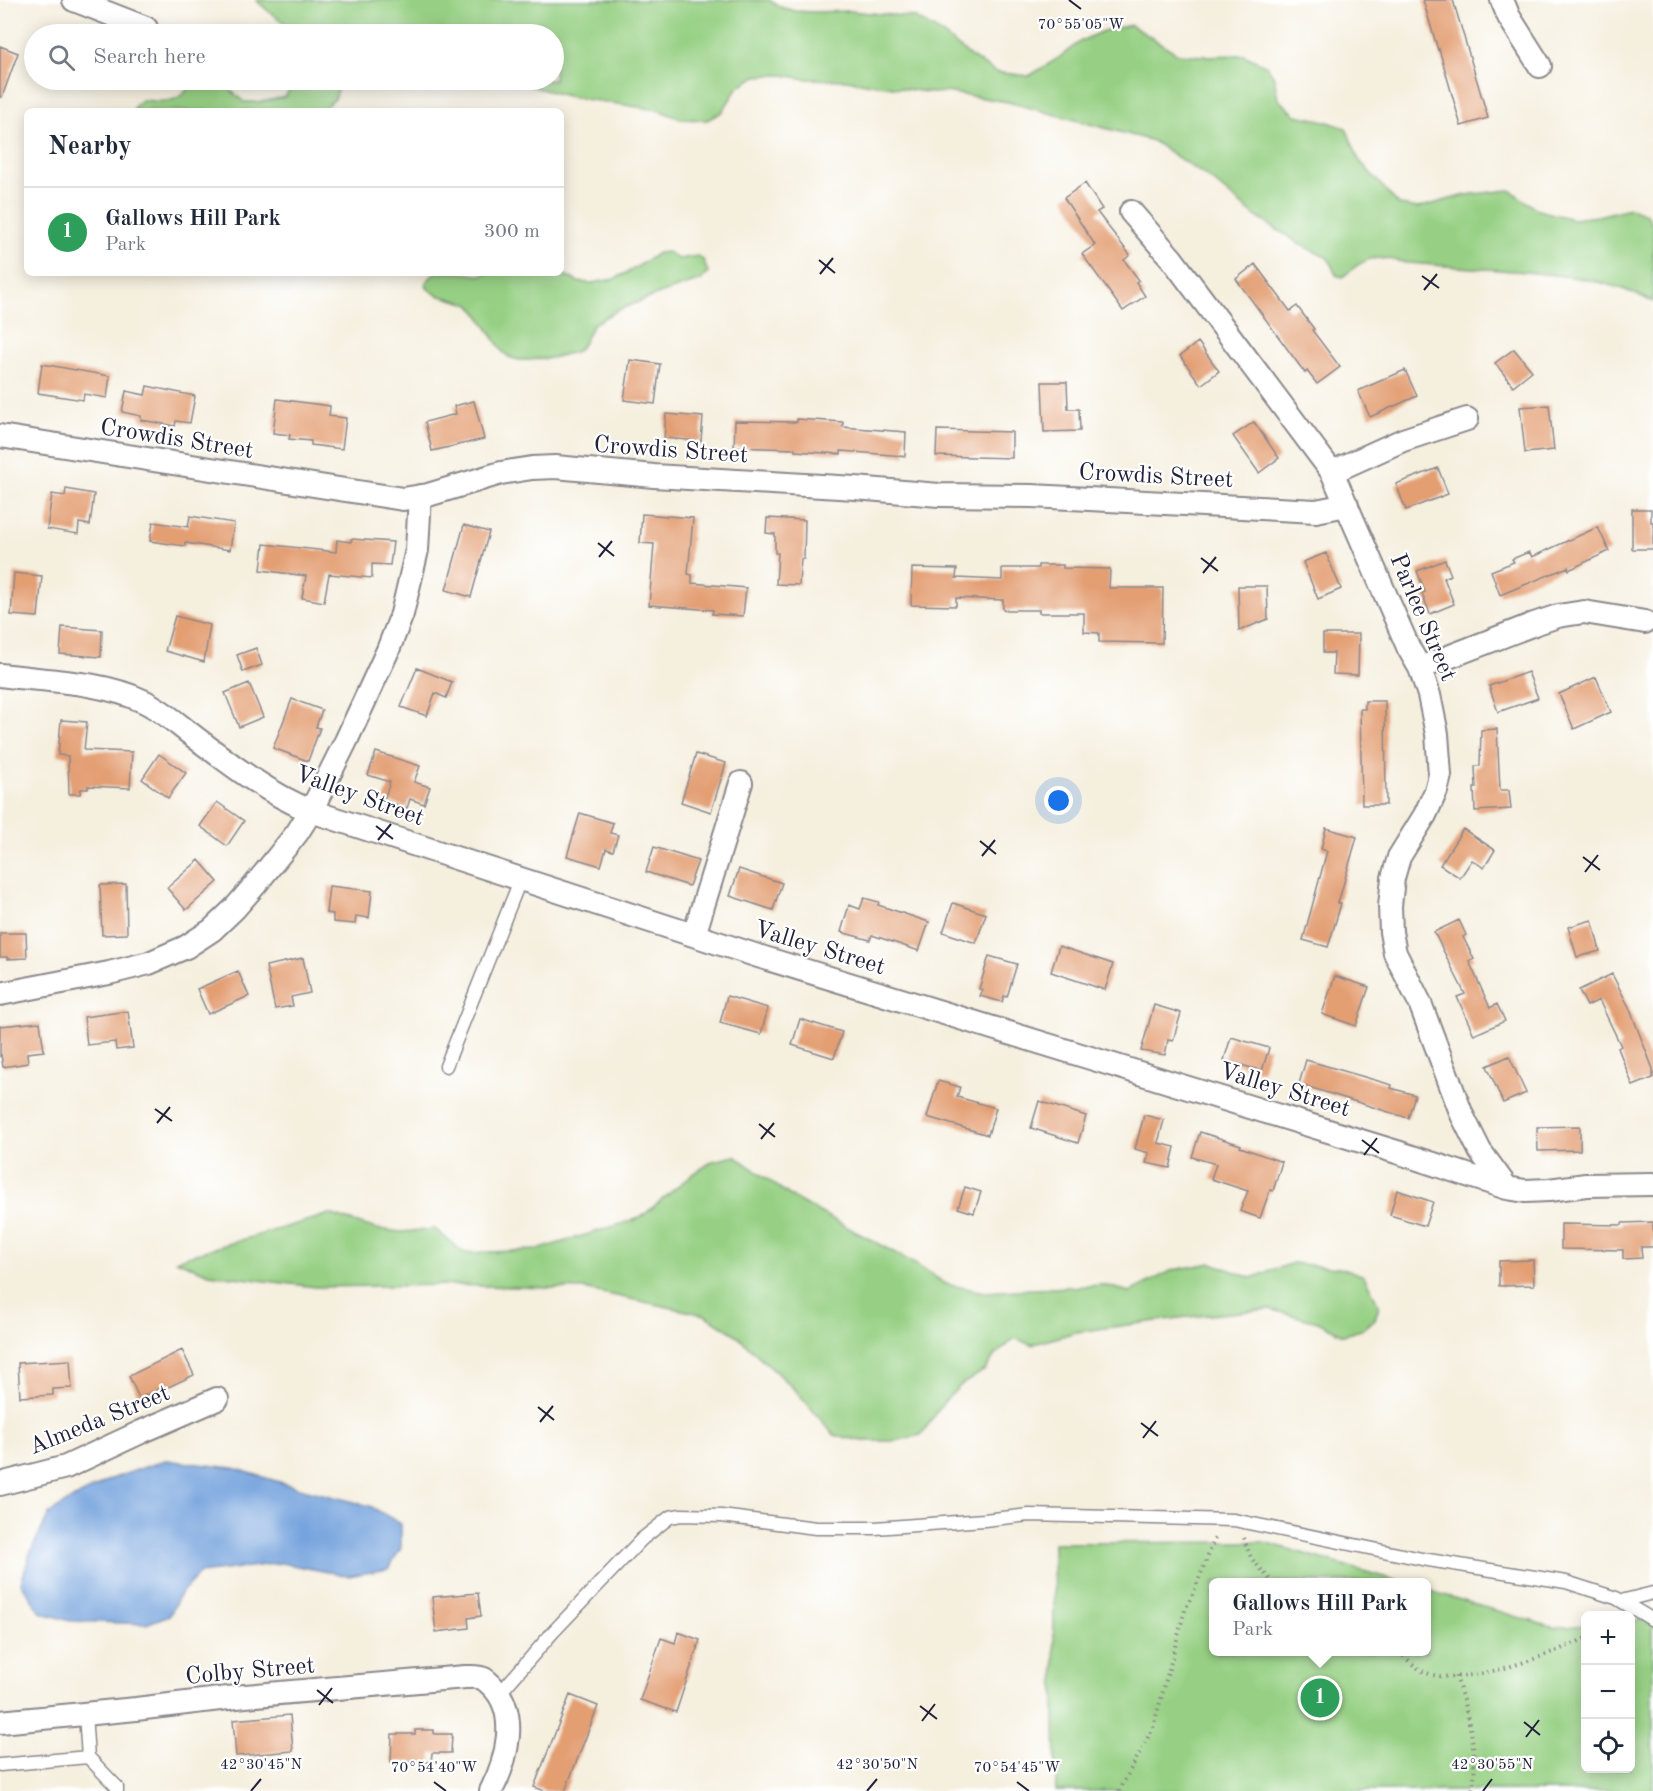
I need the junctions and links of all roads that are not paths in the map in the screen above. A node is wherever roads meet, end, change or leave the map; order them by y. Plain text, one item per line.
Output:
1 (74, 0) edge
2 (1502, 0) edge
3 (136, 24) edge
4 (1540, 66) dead end
5 (1131, 212) dead end
6 (1467, 419) dead end
7 (0, 436) edge
8 (1332, 472) junction
9 (420, 496) junction
10 (1347, 505) junction
11 (1645, 622) dead end
12 (1420, 668) junction
13 (0, 675) edge
14 (741, 783) dead end
15 (311, 811) junction
16 (520, 878) junction
17 (694, 935) junction
18 (0, 994) edge
19 (446, 1066) dead end
20 (1653, 1184) edge
21 (1507, 1188) junction
22 (217, 1399) dead end
23 (0, 1484) edge
24 (1653, 1593) edge
25 (1621, 1601) junction
26 (1653, 1620) edge
27 (500, 1694) junction
28 (85, 1714) junction
29 (0, 1722) edge
30 (88, 1757) junction
31 (0, 1765) edge
32 (117, 1791) edge
33 (491, 1791) edge

1 - 3 street
2 - 4 street
5 - 8 street, Parlee Street
6 - 8 street
7 - 9 street, Crowdis Street
8 - 10 street, Parlee Street
9 - 10 street, Crowdis Street
9 - 15 street
10 - 12 street, Parlee Street
11 - 12 street
12 - 21 street, Parlee Street
13 - 15 street, Valley Street
14 - 17 street
15 - 16 street, Valley Street
15 - 18 street
16 - 17 street, Valley Street
16 - 19 lane
17 - 21 street, Valley Street
20 - 21 street, Valley Street
22 - 23 street, Almeda Street
24 - 25 lane
25 - 26 lane
25 - 27 lane
27 - 28 street, Colby Street
27 - 33 street
28 - 29 street, Colby Street
28 - 30 lane
30 - 31 lane
30 - 32 lane

